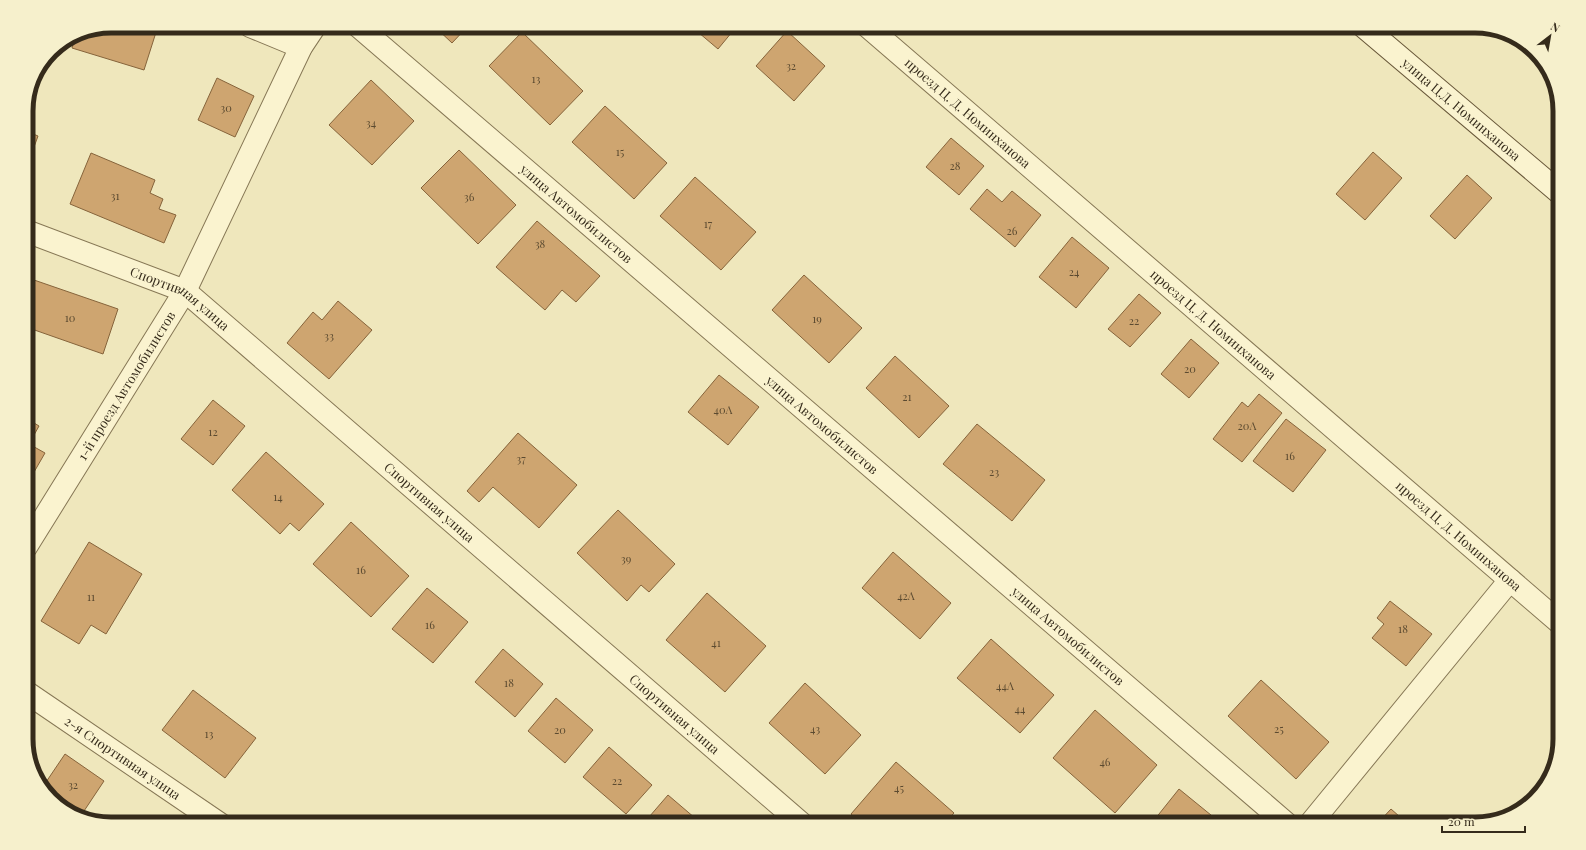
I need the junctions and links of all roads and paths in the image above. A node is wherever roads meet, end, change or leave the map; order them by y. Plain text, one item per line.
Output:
1 (267, 33) edge
2 (310, 33) edge
3 (366, 33) edge
4 (876, 33) edge
5 (1371, 33) edge
6 (301, 47) junction
7 (1553, 187) edge
8 (33, 234) edge
9 (185, 291) junction
10 (33, 536) edge
11 (1510, 580) junction
12 (1553, 616) edge
13 (33, 697) edge
14 (210, 817) edge
15 (794, 817) edge
16 (1279, 817) edge
17 (1316, 817) edge

1 - 6 street
2 - 6 street, 1-й проезд Автомобилистов
3 - 16 street, улица Автомобилистов
4 - 11 street, проезд Ц. Д. Номинханова
5 - 7 street, улица Ц.Д. Номинханова
6 - 9 street, 1-й проезд Автомобилистов
8 - 9 street, Спортивная улица
9 - 10 street, 1-й проезд Автомобилистов
9 - 15 street, Спортивная улица
11 - 12 street, проезд Ц. Д. Номинханова
11 - 17 street
13 - 14 street, 2-я Спортивная улица

